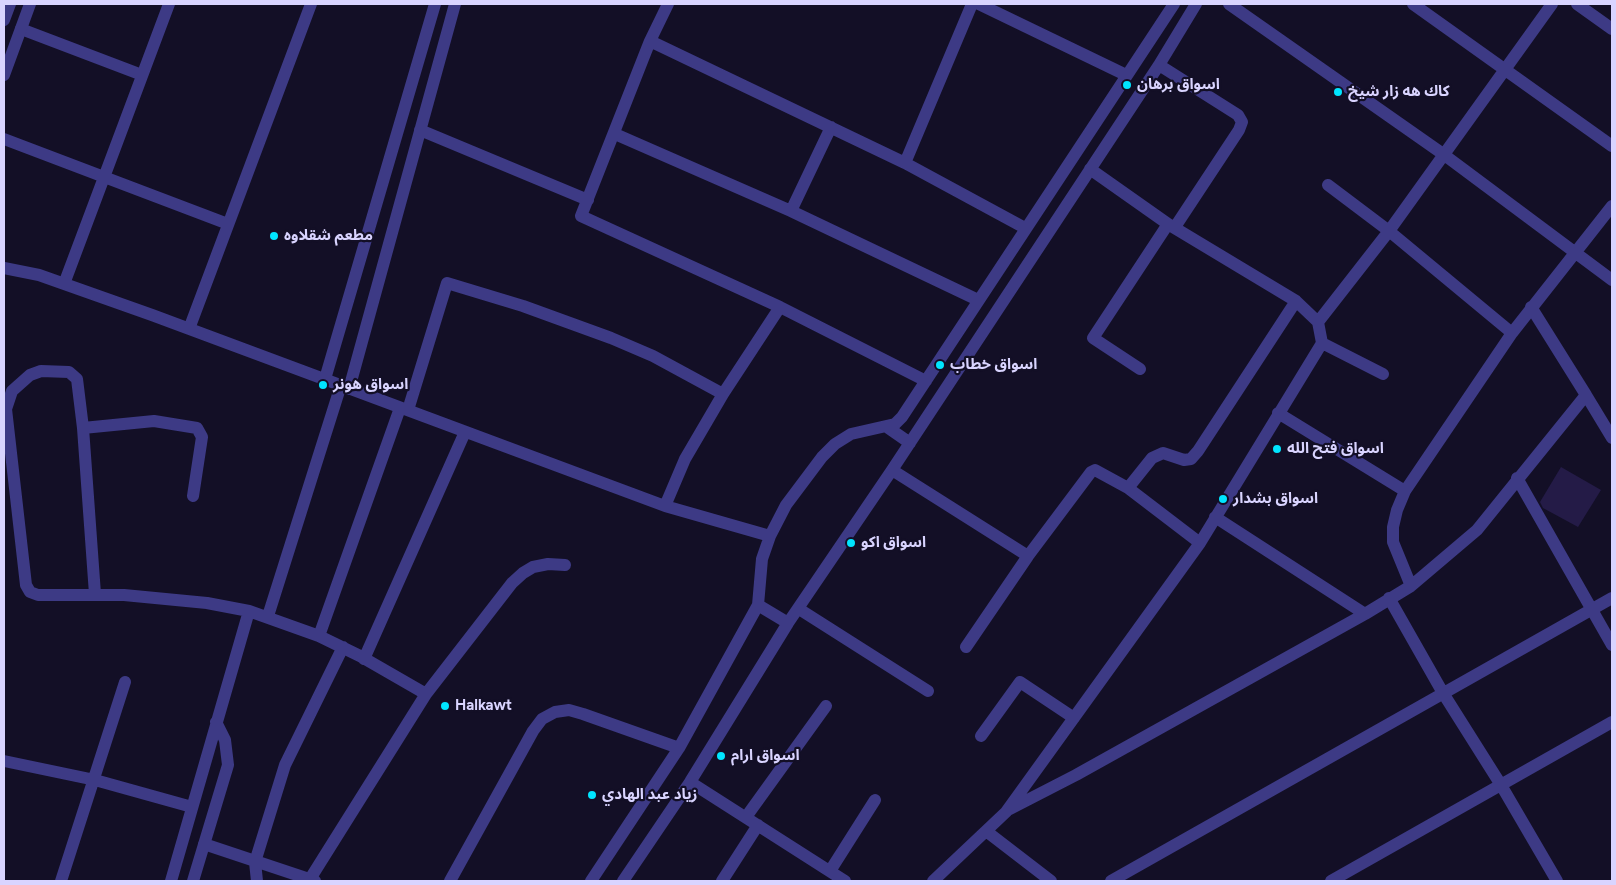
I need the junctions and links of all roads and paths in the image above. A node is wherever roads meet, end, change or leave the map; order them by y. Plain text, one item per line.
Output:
1 (10, 4) edge
2 (30, 4) edge
3 (169, 4) edge
4 (311, 4) edge
5 (435, 4) edge
6 (455, 4) edge
7 (668, 4) edge
8 (972, 4) edge
9 (979, 4) edge
10 (1174, 4) edge
11 (1196, 4) edge
12 (1229, 4) edge
13 (1413, 4) edge
14 (1552, 4) edge
15 (1577, 4) edge
16 (4, 20) edge
17 (21, 29) junction
18 (1612, 29) edge
19 (650, 41) junction
20 (1159, 65) junction
21 (1505, 69) junction
22 (4, 75) edge
23 (142, 75) junction
24 (1126, 75) junction
25 (831, 127) junction
26 (420, 130) junction
27 (615, 134) junction
28 (4, 139) edge
29 (1612, 146) edge
30 (1443, 154) junction
31 (905, 163) junction
32 (1090, 169) junction
33 (104, 176) junction
34 (1328, 185) dead end
35 (588, 200) junction
36 (1612, 206) edge
37 (791, 211) junction
38 (228, 224) junction
39 (1172, 226) junction
40 (1025, 228) junction
41 (1389, 231) junction
42 (1577, 254) junction
43 (4, 268) edge
44 (1612, 280) edge
45 (64, 284) junction
46 (978, 300) junction
47 (1296, 301) junction
48 (780, 306) junction
49 (1531, 307) junction
50 (1318, 322) junction
51 (188, 328) junction
52 (1512, 333) junction
53 (1322, 343) junction
54 (1140, 369) dead end
55 (1383, 374) dead end
56 (325, 379) junction
57 (926, 381) junction
58 (345, 387) junction
59 (723, 394) junction
60 (1586, 395) junction
61 (404, 409) junction
62 (1278, 413) junction
63 (887, 427) junction
64 (84, 428) junction
65 (465, 432) junction
66 (1612, 438) edge
67 (910, 444) junction
68 (892, 470) junction
69 (1517, 478) junction
70 (1128, 488) junction
71 (1405, 491) junction
72 (193, 496) dead end
73 (665, 506) junction
74 (1215, 517) junction
75 (770, 536) junction
76 (1200, 543) junction
77 (1028, 556) junction
78 (565, 565) dead end
79 (1411, 586) junction
80 (95, 594) junction
81 (1389, 598) junction
82 (1612, 598) edge
83 (758, 605) junction
84 (799, 609) junction
85 (1592, 610) junction
86 (250, 611) junction
87 (1365, 614) junction
88 (268, 616) junction
89 (788, 623) junction
90 (319, 636) junction
91 (1612, 645) edge
92 (342, 647) junction
93 (966, 647) dead end
94 (364, 659) junction
95 (125, 682) dead end
96 (928, 691) dead end
97 (1443, 693) junction
98 (426, 694) junction
99 (826, 706) dead end
100 (1074, 718) junction
101 (216, 722) junction
102 (1612, 722) edge
103 (981, 736) dead end
104 (679, 748) junction
105 (4, 761) edge
106 (95, 780) junction
107 (690, 782) junction
108 (1501, 785) junction
109 (875, 800) dead end
110 (192, 807) junction
111 (1006, 812) junction
112 (746, 817) junction
113 (758, 825) junction
114 (986, 831) junction
115 (204, 844) junction
116 (255, 862) junction
117 (830, 871) junction
118 (313, 880) edge
119 (61, 881) edge
120 (171, 881) edge
121 (193, 881) edge
122 (257, 881) edge
123 (450, 881) edge
124 (591, 881) edge
125 (623, 881) edge
126 (722, 881) edge
127 (845, 881) edge
128 (933, 881) edge
129 (1050, 881) edge
130 (1111, 881) edge
131 (1331, 881) edge
132 (1557, 881) edge

1 - 16 street
2 - 17 street
3 - 23 street
4 - 38 street
5 - 56 street
6 - 26 street
7 - 19 street
8 - 31 street
9 - 24 street
10 - 24 street
11 - 20 street
12 - 30 street
13 - 21 street
14 - 21 street
15 - 18 street
17 - 22 street
17 - 23 street
19 - 25 street
19 - 27 street
20 - 32 street
20 - 39 street
21 - 29 street
21 - 30 street
23 - 33 street
24 - 40 street
25 - 31 street
25 - 37 street
26 - 35 street
26 - 58 street
27 - 35 street
27 - 37 street
28 - 33 street
30 - 41 street
30 - 42 street
31 - 40 street
32 - 39 street
32 - 67 street
33 - 38 street
33 - 45 street
34 - 41 street
35 - 48 street
36 - 42 street
37 - 46 street
38 - 51 street
39 - 47 street
39 - 54 street
40 - 46 street
41 - 50 street
41 - 52 street
42 - 44 street
42 - 49 street
43 - 45 street
45 - 51 street
46 - 57 street
47 - 50 street
47 - 70 street
48 - 57 street
48 - 59 street
49 - 52 street
49 - 60 street
50 - 53 street
51 - 56 street
52 - 71 street
53 - 55 street
53 - 62 street
56 - 58 street
57 - 63 street
58 - 61 street
58 - 88 street
59 - 61 street
59 - 73 street
60 - 66 street
60 - 69 street
61 - 65 street
61 - 90 street
62 - 71 street
62 - 74 street
63 - 67 street
63 - 75 street
64 - 72 street
64 - 80 street
64 - 80 street
65 - 73 street
65 - 94 street
67 - 68 street
68 - 77 street
68 - 84 street
69 - 79 street
69 - 85 street
70 - 76 street
70 - 77 street
71 - 79 street
73 - 75 street
74 - 76 street
74 - 87 street
75 - 83 street
76 - 100 street
77 - 93 street
78 - 98 street
79 - 81 street
80 - 86 street
81 - 87 street
81 - 97 street
82 - 85 street
83 - 89 street
83 - 104 street
84 - 89 street
84 - 96 street
85 - 91 street
85 - 97 street
86 - 88 street
86 - 101 street
87 - 111 street
88 - 90 street
89 - 107 street
90 - 92 street
92 - 94 street
92 - 116 street
94 - 98 street
95 - 106 street
97 - 108 street
97 - 130 street
98 - 118 street
99 - 112 street
100 - 103 street
100 - 111 street
101 - 110 street
101 - 115 street
102 - 108 street
104 - 123 street
104 - 124 street
105 - 106 street
106 - 110 street
106 - 119 street
107 - 112 street
107 - 125 street
108 - 131 street
108 - 132 street
109 - 117 street
110 - 120 street
111 - 114 street
112 - 113 street
113 - 117 street
113 - 126 street
114 - 128 street
114 - 129 street
115 - 116 street
115 - 121 street
116 - 118 street
116 - 122 street
117 - 127 street

